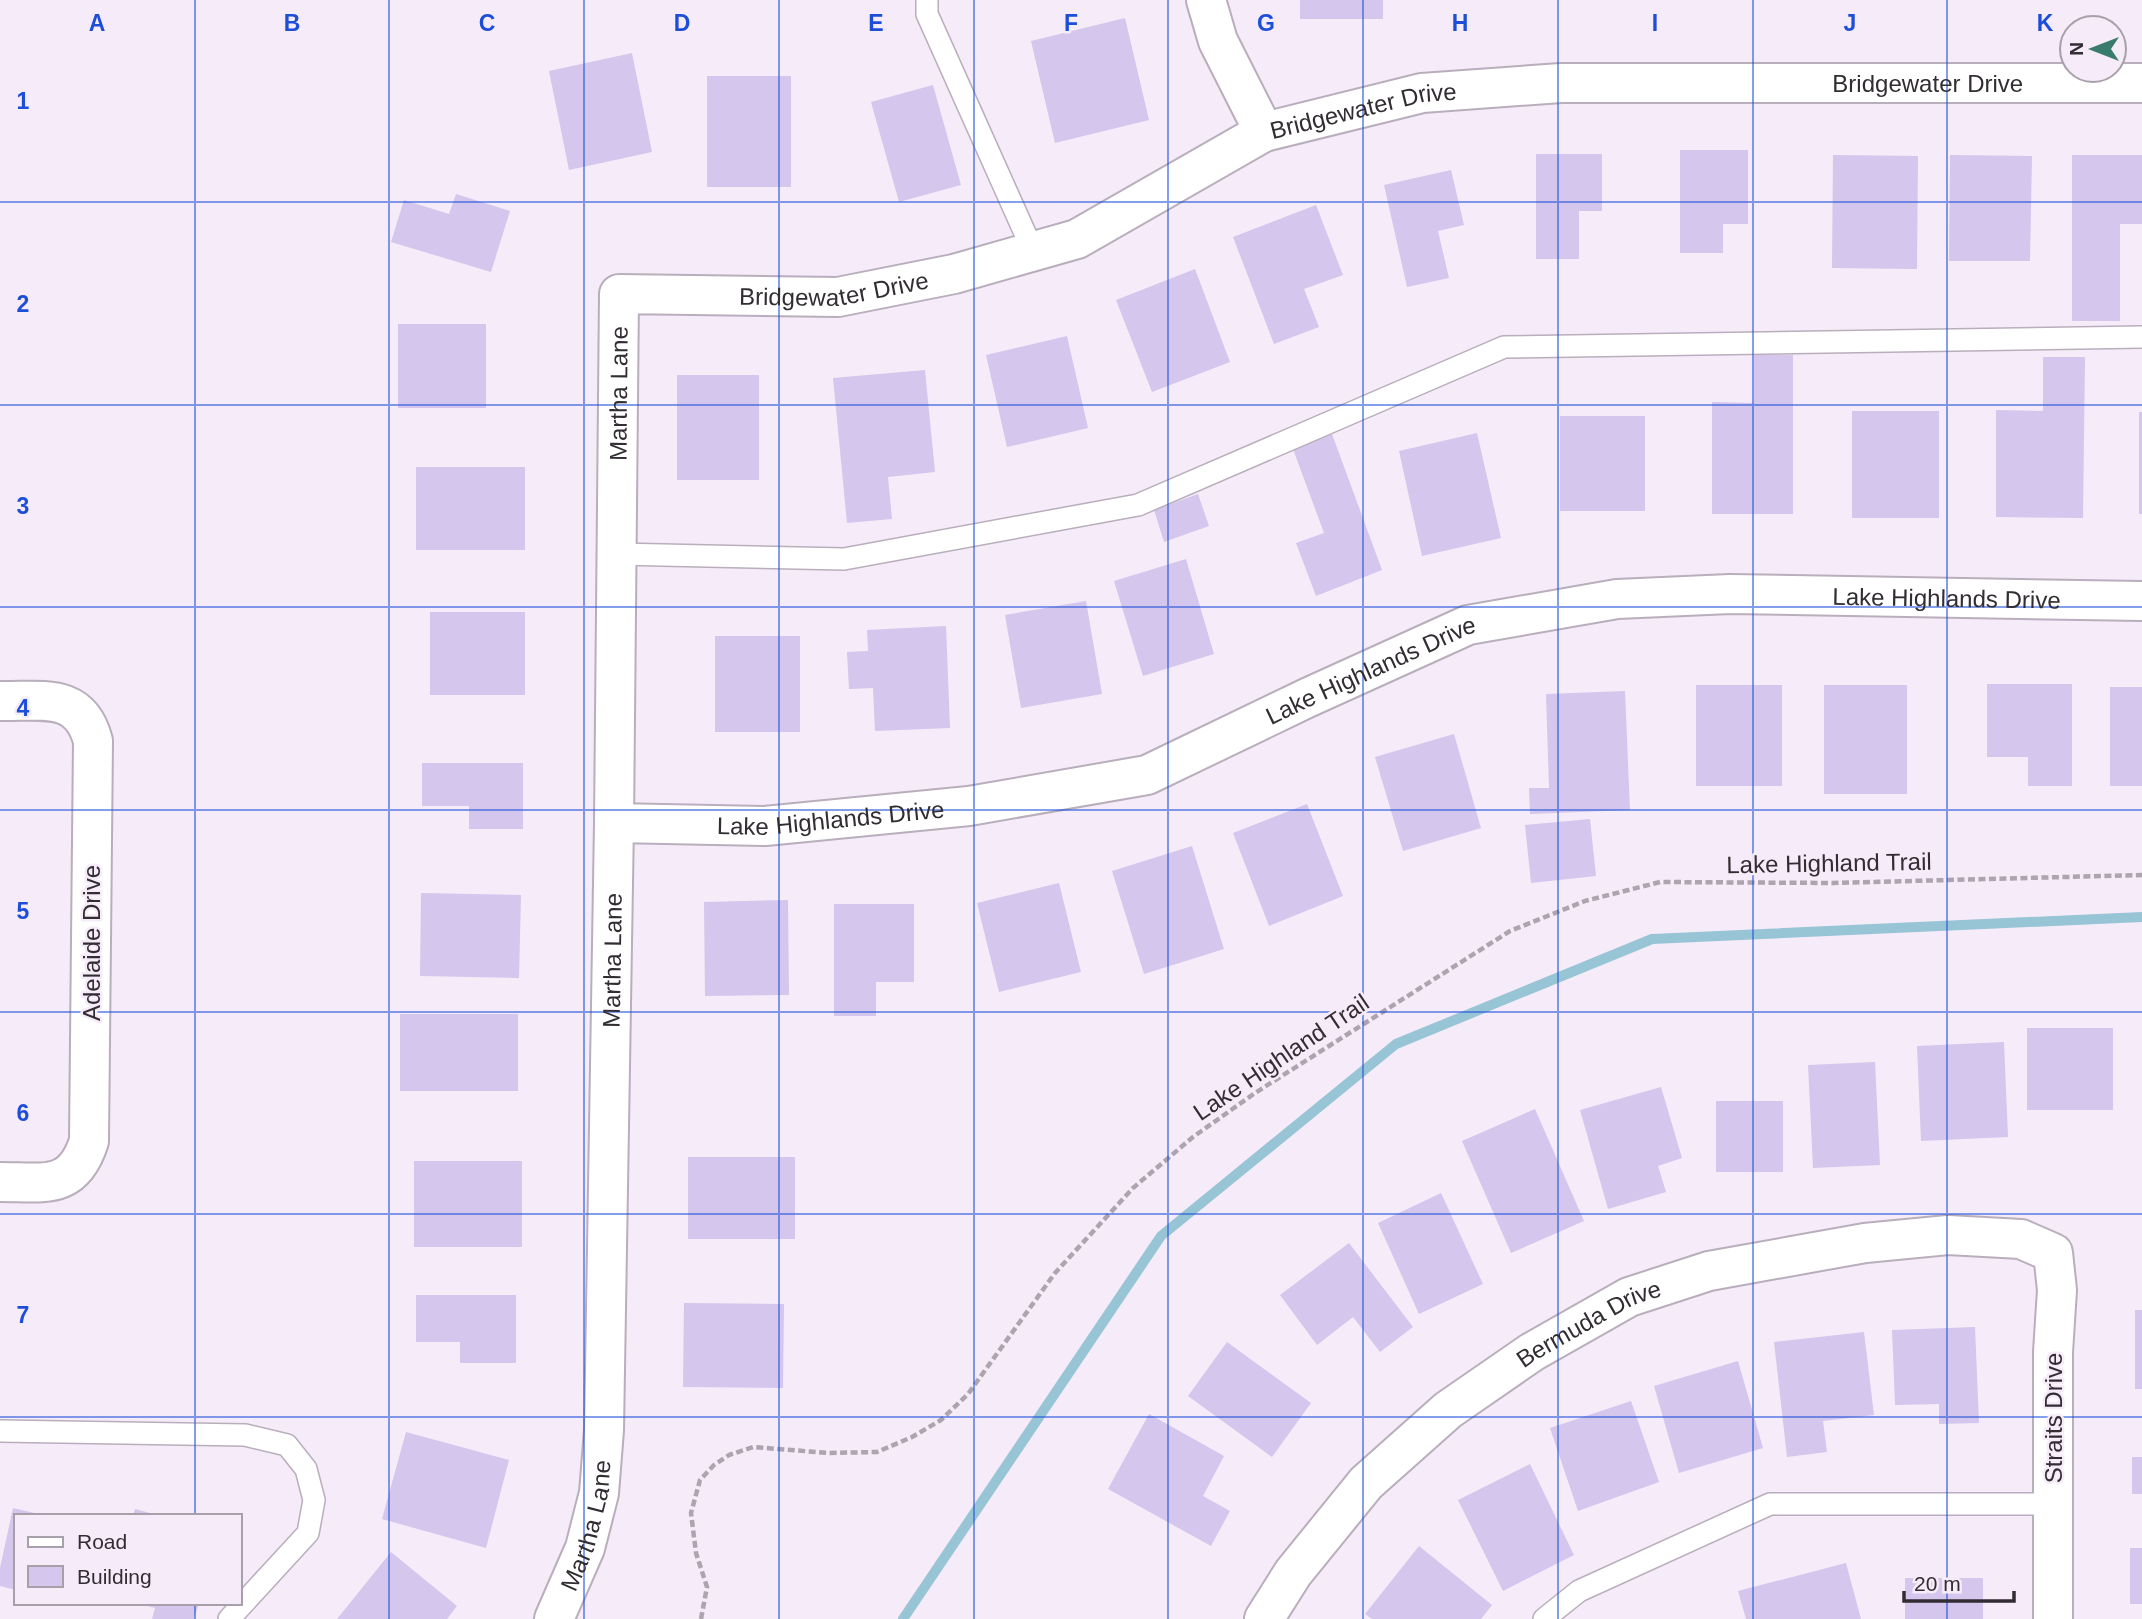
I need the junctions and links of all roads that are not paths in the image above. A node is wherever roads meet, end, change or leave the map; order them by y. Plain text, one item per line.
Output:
1 (927, 0) edge
2 (1206, 0) edge
3 (2142, 83) edge
4 (1264, 131) junction
5 (1033, 251) junction
6 (619, 293) joint
7 (2142, 337) edge
8 (617, 554) junction
9 (2142, 601) edge
10 (0, 701) edge
11 (614, 823) junction
12 (0, 1182) edge
13 (2021, 1238) joint
14 (0, 1431) edge
15 (2053, 1504) junction
16 (242, 1605) edge
17 (242, 1605) edge
18 (229, 1619) edge
19 (554, 1619) edge
20 (1264, 1619) edge
21 (1544, 1619) edge
22 (2053, 1619) edge

1 - 5 lane
2 - 4 street
3 - 4 street, Bridgewater Drive
4 - 5 street, Bridgewater Drive
5 - 6 street, Bridgewater Drive
6 - 8 street, Martha Lane
7 - 8 lane
8 - 11 street, Martha Lane
9 - 11 street, Lake Highlands Drive
10 - 12 street, Adelaide Drive
11 - 19 street, Martha Lane
13 - 15 street, Straits Drive
13 - 20 street, Bermuda Drive
14 - 17 lane
15 - 21 lane
15 - 22 street, Straits Drive
16 - 18 lane

